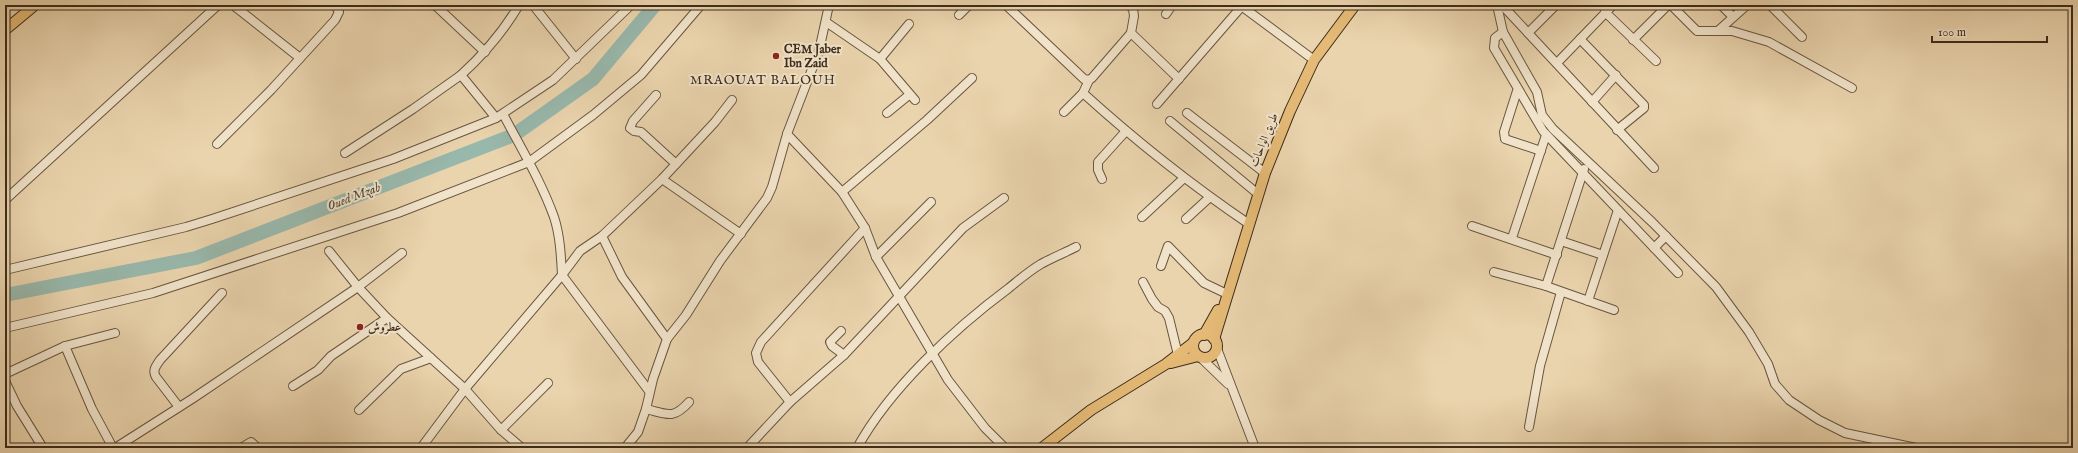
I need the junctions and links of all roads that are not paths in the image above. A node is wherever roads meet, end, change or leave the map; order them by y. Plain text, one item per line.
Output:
1 (34, 5) edge
2 (218, 5) edge
3 (233, 5) edge
4 (335, 5) edge
5 (435, 5) edge
6 (519, 5) edge
7 (533, 5) edge
8 (631, 5) edge
9 (701, 5) edge
10 (829, 5) edge
11 (969, 5) edge
12 (1006, 5) edge
13 (1129, 5) edge
14 (1172, 5) edge
15 (1355, 5) edge
16 (1497, 5) edge
17 (1502, 5) edge
18 (1556, 5) edge
19 (1613, 5) edge
20 (1671, 5) edge
21 (1721, 5) edge
22 (1747, 5) edge
23 (1770, 5) edge
24 (1241, 6) edge
25 (1663, 6) edge
26 (1605, 12) junction
27 (1166, 14) dead end
28 (959, 15) dead end
29 (1733, 17) junction
30 (826, 22) junction
31 (909, 24) dead end
32 (5, 30) edge
33 (1720, 30) junction
34 (1503, 32) junction
35 (1528, 32) junction
36 (1131, 33) junction
37 (1802, 37) dead end
38 (1580, 39) junction
39 (1633, 40) junction
40 (485, 52) junction
41 (300, 58) junction
42 (576, 59) junction
43 (880, 60) junction
44 (1314, 60) junction
45 (1656, 61) dead end
46 (1556, 63) junction
47 (461, 75) junction
48 (1616, 75) junction
49 (972, 78) dead end
50 (1179, 79) junction
51 (1089, 80) junction
52 (1852, 88) dead end
53 (1517, 91) junction
54 (1083, 93) junction
55 (656, 95) dead end
56 (732, 100) dead end
57 (1592, 102) junction
58 (1157, 104) dead end
59 (1064, 112) dead end
60 (887, 113) dead end
61 (1187, 113) dead end
62 (499, 116) junction
63 (1170, 121) dead end
64 (1617, 130) junction
65 (1126, 131) junction
66 (787, 134) junction
67 (1546, 135) junction
68 (217, 144) dead end
69 (1541, 151) junction
70 (344, 153) dead end
71 (1586, 160) junction
72 (529, 162) junction
73 (676, 164) junction
74 (1654, 168) dead end
75 (1582, 172) junction
76 (1265, 173) junction
77 (662, 178) junction
78 (1184, 178) junction
79 (1102, 179) dead end
80 (842, 192) junction
81 (1258, 194) junction
82 (1210, 197) junction
83 (1004, 198) dead end
84 (5, 200) edge
85 (931, 202) dead end
86 (1618, 210) junction
87 (1142, 217) dead end
88 (1186, 219) dead end
89 (1249, 224) junction
90 (1472, 226) dead end
91 (865, 228) junction
92 (741, 234) junction
93 (602, 236) junction
94 (1666, 236) junction
95 (1512, 238) junction
96 (1561, 241) junction
97 (1076, 247) dead end
98 (1654, 248) junction
99 (329, 251) dead end
100 (402, 253) dead end
101 (1557, 255) junction
102 (1603, 255) junction
103 (876, 257) junction
104 (1161, 266) dead end
105 (5, 270) edge
106 (1494, 272) dead end
107 (1678, 273) dead end
108 (562, 275) junction
109 (1143, 282) dead end
110 (1546, 286) junction
111 (358, 287) junction
112 (1561, 292) junction
113 (222, 294) dead end
114 (899, 296) junction
115 (1226, 296) junction
116 (1588, 301) junction
117 (1614, 310) dead end
118 (387, 318) junction
119 (5, 328) edge
120 (841, 330) dead end
121 (115, 333) dead end
122 (1204, 335) junction
123 (667, 339) junction
124 (1193, 343) junction
125 (1215, 343) junction
126 (65, 346) junction
127 (932, 354) junction
128 (844, 355) junction
129 (1178, 355) junction
130 (1200, 357) junction
131 (431, 358) junction
132 (1164, 365) junction
133 (5, 374) edge
134 (5, 382) edge
135 (548, 384) dead end
136 (293, 386) dead end
137 (1230, 386) junction
138 (465, 389) junction
139 (649, 391) junction
140 (689, 402) dead end
141 (790, 402) junction
142 (179, 407) junction
143 (646, 409) junction
144 (359, 410) dead end
145 (1529, 428) dead end
146 (501, 430) junction
147 (41, 448) edge
148 (114, 448) edge
149 (241, 448) edge
150 (258, 448) edge
151 (421, 448) edge
152 (522, 448) edge
153 (625, 448) edge
154 (747, 448) edge
155 (858, 448) edge
156 (1005, 448) edge
157 (1042, 448) edge
158 (1255, 448) edge
159 (1916, 448) edge

1 - 32 main road
2 - 84 street
3 - 41 street
4 - 41 street
5 - 40 street
6 - 40 street
7 - 42 street
8 - 42 street
9 - 72 street
10 - 30 street
11 - 28 street
12 - 51 street
13 - 36 street
14 - 27 street
15 - 44 main road, طريق الواحات
16 - 34 street
17 - 35 street
18 - 35 street
19 - 26 street
20 - 33 street
21 - 29 street
22 - 29 street
23 - 37 street
24 - 44 street
24 - 50 street
25 - 39 street
26 - 38 street
26 - 39 street
29 - 33 street
30 - 43 street
30 - 66 street
31 - 43 street
33 - 52 street
34 - 53 street
34 - 71 street
35 - 46 street
36 - 50 street
36 - 51 street
38 - 46 street
38 - 48 street
39 - 45 street
40 - 47 street
41 - 68 street
42 - 62 street
43 - 60 street
44 - 76 main road, طريق الواحات
46 - 57 street
47 - 62 street
47 - 70 street
48 - 57 street
48 - 64 street
49 - 80 street
50 - 58 street
51 - 54 street
53 - 67 street
53 - 69 street
54 - 59 street
54 - 65 street
55 - 73 street
56 - 73 street
57 - 64 street
61 - 76 street
62 - 72 street
62 - 105 street
63 - 81 street
64 - 74 street
65 - 78 street
65 - 79 street
66 - 80 street
66 - 92 street
67 - 69 street
67 - 75 street
69 - 95 street
71 - 75 street
71 - 94 street
72 - 108 street
72 - 119 street
73 - 77 street
75 - 86 street
75 - 96 street
76 - 81 main road, طريق الواحات
77 - 92 street
77 - 93 street
78 - 82 street
78 - 87 street
80 - 91 street
81 - 89 main road, طريق الواحات
82 - 88 street
82 - 89 street
83 - 114 street
85 - 103 street
86 - 98 street
86 - 102 street
89 - 115 main road, طريق الواحات
90 - 95 street
91 - 103 street
91 - 141 street
92 - 123 street
93 - 108 street
93 - 123 street
94 - 98 street
94 - 159 street
95 - 101 street
96 - 101 street
96 - 102 street
97 - 127 street
98 - 107 street
99 - 111 street
100 - 111 street
101 - 110 street
102 - 116 street
103 - 114 street
104 - 115 street
106 - 110 street
108 - 138 street
108 - 139 street
109 - 129 street
110 - 112 street
111 - 118 street
111 - 142 street
112 - 116 street
112 - 145 street
113 - 142 street
114 - 127 street
114 - 128 street
115 - 122 main road
115 - 125 main road
116 - 117 street
118 - 131 street
118 - 136 street
120 - 128 street
121 - 126 street
122 - 124 main road
122 - 125 main road
123 - 139 street
124 - 129 main road
124 - 130 main road
125 - 130 main road
125 - 137 street
126 - 133 street
126 - 148 street
127 - 155 street
127 - 156 street
128 - 141 street
129 - 132 main road
130 - 132 main road
130 - 137 street
131 - 138 street
131 - 144 street
132 - 157 main road
134 - 147 street
135 - 146 street
137 - 158 street
138 - 146 street
138 - 151 street
139 - 143 street
140 - 143 street
141 - 154 street
142 - 148 street
143 - 153 street
146 - 152 street
149 - 150 street

